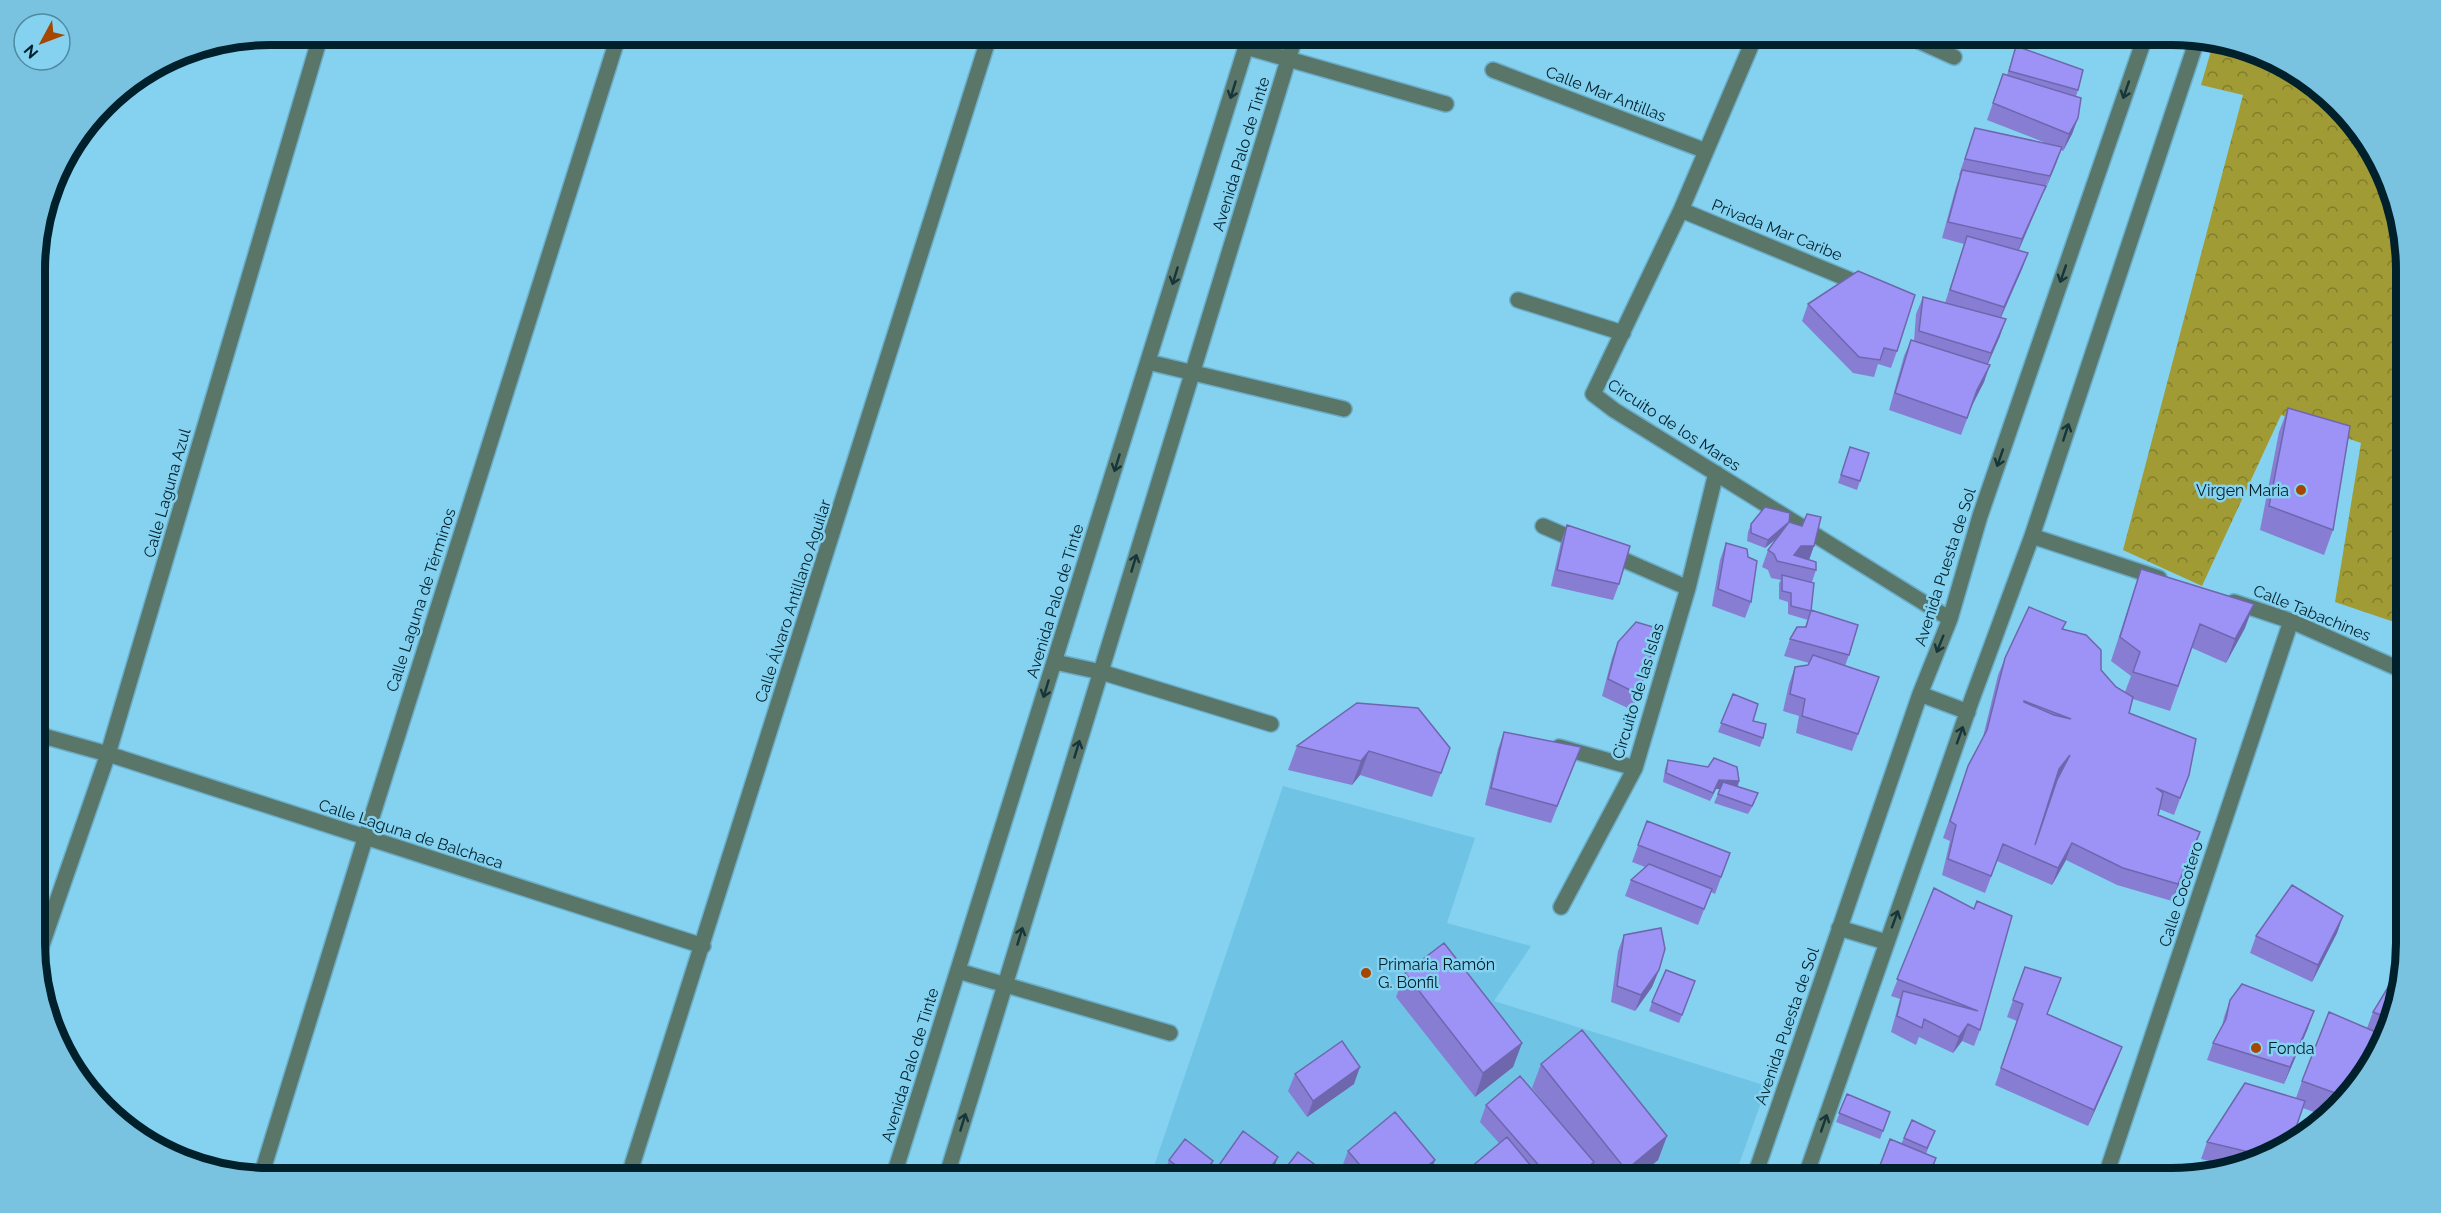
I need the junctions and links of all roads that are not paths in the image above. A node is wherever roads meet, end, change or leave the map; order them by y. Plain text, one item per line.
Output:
1 (318, 45) edge
2 (616, 45) edge
3 (987, 45) edge
4 (1247, 45) edge
5 (1256, 45) edge
6 (1293, 45) edge
7 (1751, 45) edge
8 (1927, 45) edge
9 (2142, 45) edge
10 (2195, 46) edge
11 (1954, 57) dead end
12 (1288, 60) junction
13 (1493, 70) dead end
14 (1446, 104) dead end
15 (1706, 151) junction
16 (1681, 210) junction
17 (1860, 284) edge
18 (1518, 300) dead end
19 (1623, 333) junction
20 (1148, 362) junction
21 (1192, 373) junction
22 (1344, 409) dead end
23 (1716, 473) junction
24 (1543, 526) dead end
25 (2032, 536) junction
26 (2178, 584) edge
27 (1688, 588) junction
28 (2223, 599) edge
29 (1950, 619) junction
30 (2291, 621) junction
31 (1055, 662) junction
32 (2396, 668) edge
33 (1101, 672) junction
34 (1920, 694) junction
35 (1968, 712) junction
36 (1271, 724) dead end
37 (45, 736) edge
38 (1543, 742) edge
39 (108, 754) junction
40 (1635, 768) junction
41 (365, 839) junction
42 (1561, 907) dead end
43 (1839, 928) junction
44 (45, 936) edge
45 (1886, 942) junction
46 (702, 946) junction
47 (958, 971) junction
48 (1005, 984) junction
49 (1170, 1033) dead end
50 (263, 1168) edge
51 (631, 1168) edge
52 (896, 1168) edge
53 (949, 1168) edge
54 (1757, 1168) edge
55 (1808, 1168) edge
56 (2108, 1168) edge

1 - 39 street, Calle Laguna Azul
2 - 41 street, Calle Laguna de Términos
3 - 46 street, Calle Álvaro Antillano Aguilar
4 -> 20 street, Avenida Palo de Tinte
5 - 12 street
6 - 12 street, Avenida Palo de Tinte
7 - 15 street, Circuito de los Mares
8 - 11 street
9 -> 29 street, Avenida Puesta de Sol
25 -> 10 street
12 - 14 street
12 - 21 street, Avenida Palo de Tinte
13 - 15 street, Calle Mar Antillas
15 - 16 street, Circuito de los Mares
16 - 17 street, Privada Mar Caribe
16 - 19 street, Circuito de los Mares
18 - 19 street
19 - 23 street, Circuito de los Mares
20 - 21 street
20 -> 31 street, Avenida Palo de Tinte
21 - 22 street
33 -> 21 street, Avenida Palo de Tinte
23 - 27 street, Circuito de las Islas
23 - 29 street, Circuito de los Mares
24 - 27 street
25 - 26 street
25 - 35 street
27 - 40 street, Circuito de las Islas
28 - 30 street, Calle Tabachines
29 -> 34 street, Avenida Puesta de Sol
30 - 32 street, Calle Tabachines
30 - 56 street, Calle Cocotero
31 - 33 street
31 -> 47 street, Avenida Palo de Tinte
33 - 36 street
48 -> 33 street, Avenida Palo de Tinte
34 - 35 street
34 - 43 street, Avenida Puesta de Sol
45 -> 35 street
37 - 39 street, Calle Laguna de Balchaca
38 - 40 street
39 - 41 street, Calle Laguna de Balchaca
39 - 44 street, Calle Laguna Azul
40 - 42 street, Circuito de las Islas
41 - 46 street, Calle Laguna de Balchaca
41 - 50 street, Calle Laguna de Términos
43 - 45 street
43 - 54 street, Avenida Puesta de Sol
55 -> 45 street
46 - 51 street, Calle Álvaro Antillano Aguilar
47 - 48 street
47 - 52 street, Avenida Palo de Tinte
48 - 49 street
53 -> 48 street, Avenida Palo de Tinte

